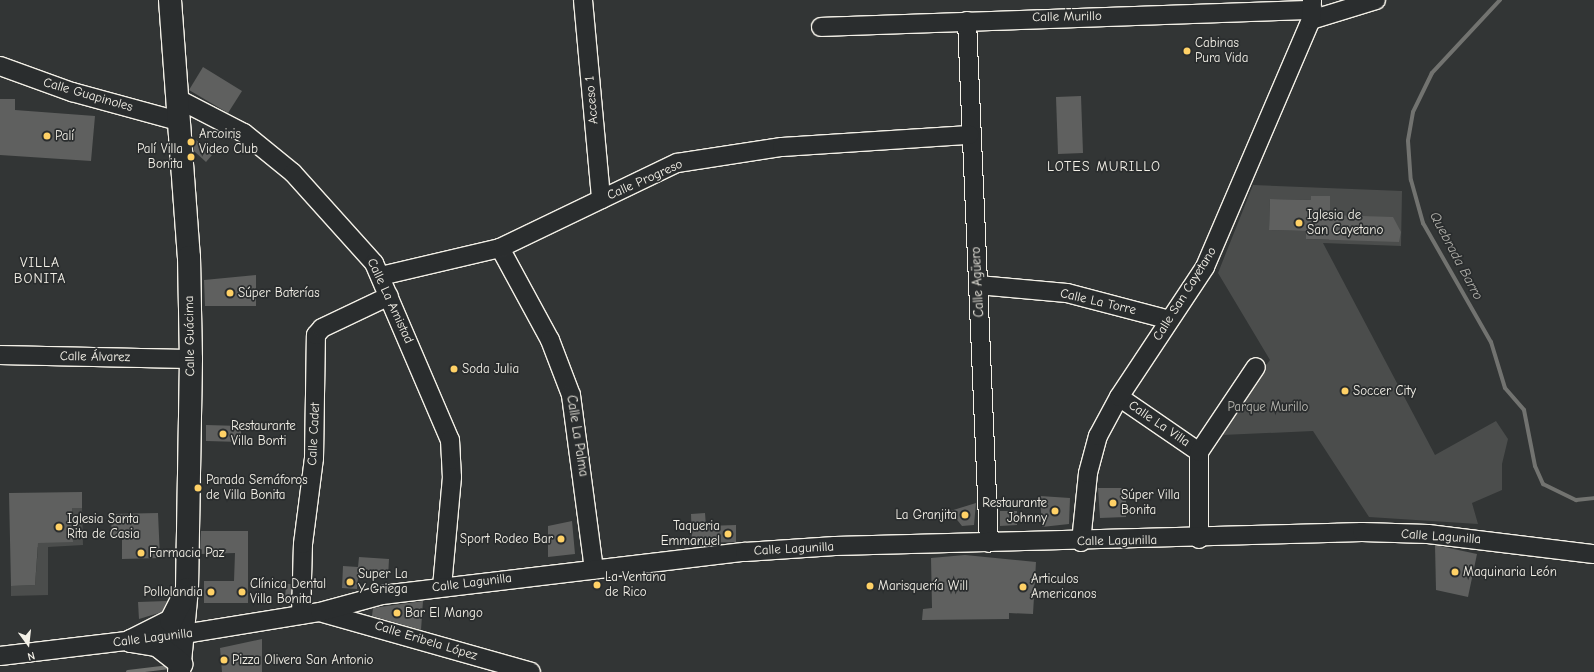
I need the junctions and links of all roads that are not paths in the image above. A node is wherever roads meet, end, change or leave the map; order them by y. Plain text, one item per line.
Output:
1 (170, 0) edge
2 (587, 0) edge
3 (1376, 0) edge
4 (1312, 10) edge
5 (966, 21) junction
6 (821, 27) dead end
7 (0, 66) edge
8 (178, 99) junction
9 (178, 121) junction
10 (970, 134) junction
11 (601, 199) junction
12 (500, 248) junction
13 (381, 276) junction
14 (978, 285) junction
15 (389, 296) junction
16 (1170, 320) junction
17 (0, 355) edge
18 (190, 359) junction
19 (1256, 367) dead end
20 (1119, 397) junction
21 (1199, 452) junction
22 (1199, 539) junction
23 (1081, 542) junction
24 (989, 543) junction
25 (1594, 554) edge
26 (594, 569) junction
27 (442, 587) junction
28 (187, 589) junction
29 (320, 612) junction
30 (301, 615) junction
31 (184, 634) junction
32 (131, 641) junction
33 (0, 656) edge
34 (180, 668) edge
35 (531, 672) edge

1 - 8 main road, Calle Guácima
2 - 11 street, Acceso 1
3 - 4 street, Calle Murillo
4 - 5 street, Calle Murillo
4 - 16 street, Calle San Cayetano
5 - 6 street, Calle Murillo
5 - 10 street, Calle Agüero
7 - 9 street, Calle Guapinoles
8 - 9 main road, Calle Guácima
8 - 13 street, Calle La Amistad
9 - 18 main road, Calle Guácima
10 - 11 street, Calle Progreso
10 - 14 street, Calle Agüero
11 - 12 street, Calle Progreso
12 - 13 street, Calle Progreso
12 - 26 street, Calle La Palma
13 - 15 street, Calle La Amistad
14 - 16 street, Calle La Torre
14 - 24 street, Calle Agüero
15 - 27 street, Calle La Amistad
15 - 30 street, Calle Cadet
16 - 20 street, Calle San Cayetano
17 - 18 street, Calle Álvarez
18 - 28 main road, Calle Guácima
19 - 21 street, Calle La Villa
20 - 21 street, Calle La Villa
20 - 23 street, Calle San Cayetano
21 - 22 street, Calle La Villa
22 - 23 street, Calle Lagunilla
22 - 25 street, Calle Lagunilla
23 - 24 street, Calle Lagunilla
24 - 26 street, Calle Lagunilla
26 - 27 street, Calle Lagunilla
27 - 29 street, Calle Lagunilla
28 - 31 main road, Calle Guácima
28 - 32 main road
29 - 30 street, Calle Lagunilla
29 - 35 street, Calle Eribela López
30 - 31 street, Calle Lagunilla
31 - 32 street, Calle Lagunilla
31 - 34 main road, Calle Guácima
32 - 33 street, Calle Lagunilla
32 - 34 main road

